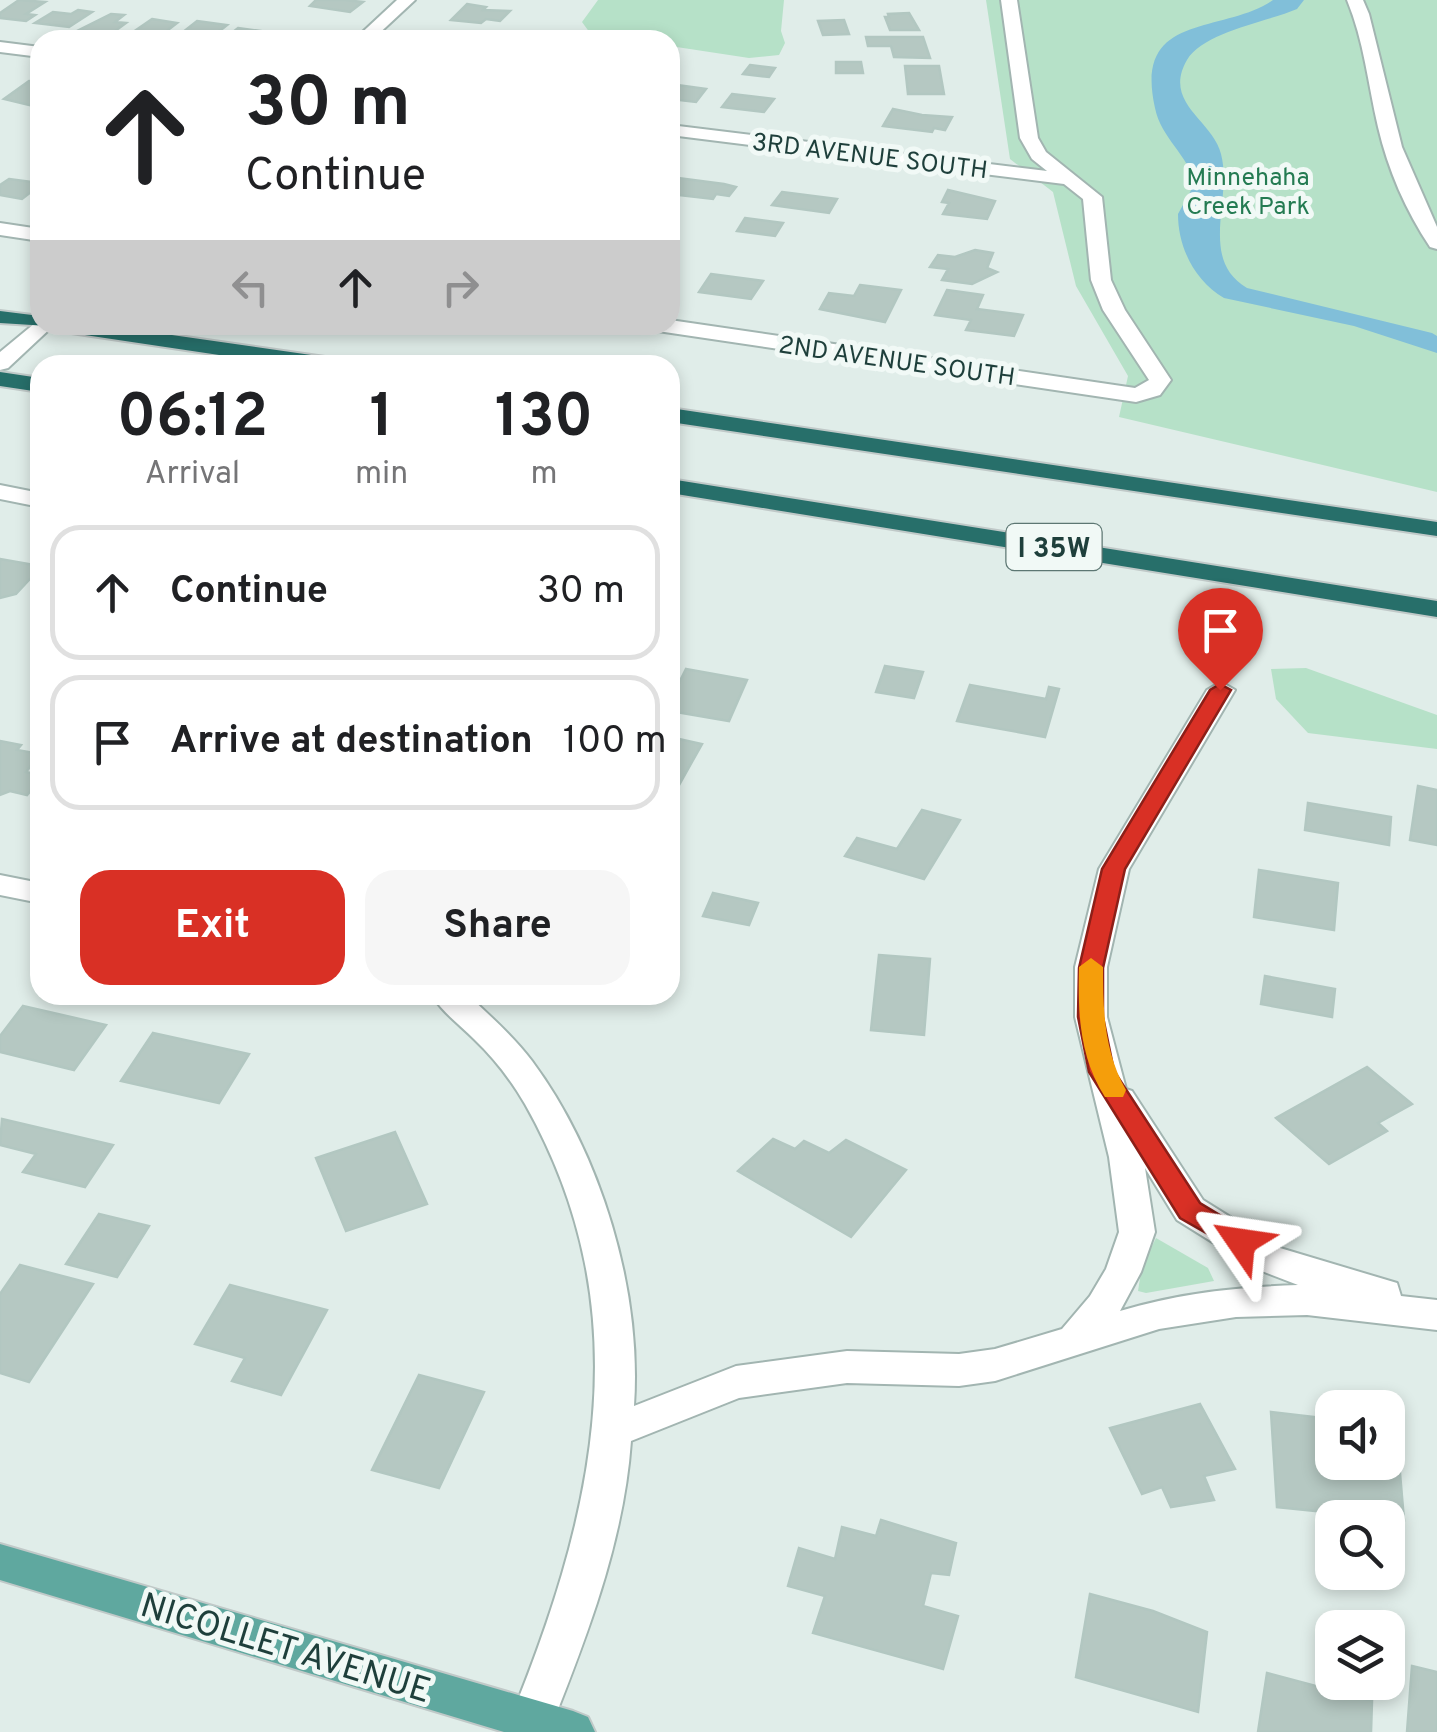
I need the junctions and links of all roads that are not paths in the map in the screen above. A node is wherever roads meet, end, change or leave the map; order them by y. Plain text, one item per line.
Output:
1 (407, 0) edge
2 (1009, 0) edge
3 (1355, 0) edge
4 (373, 30) edge
5 (0, 48) edge
6 (30, 51) edge
7 (680, 131) edge
8 (1070, 179) junction
9 (0, 229) edge
10 (30, 234) edge
11 (1437, 242) edge
12 (0, 316) edge
13 (30, 322) edge
14 (680, 328) edge
15 (30, 335) edge
16 (126, 335) edge
17 (264, 355) edge
18 (0, 364) edge
19 (0, 379) edge
20 (30, 384) edge
21 (680, 416) edge
22 (680, 488) edge
23 (0, 492) edge
24 (30, 498) edge
25 (1428, 527) edge
26 (1437, 609) edge
27 (1220, 690) dead end
28 (0, 884) edge
29 (30, 891) edge
30 (458, 1005) edge
31 (1102, 1072) junction
32 (1437, 1307) edge
33 (1437, 1315) edge
34 (1076, 1338) junction
35 (614, 1430) junction
36 (0, 1562) edge
37 (544, 1728) edge

1 - 4 street
2 - 8 street
3 - 11 street
5 - 6 street
7 - 8 street, 3RD AVENUE SOUTH
8 - 14 street, 2ND AVENUE SOUTH
9 - 10 street
12 - 13 highway
15 - 18 street
16 - 17 highway
19 - 20 highway
21 - 25 highway, I 35W
22 - 26 highway, I 35W
23 - 24 street
27 - 31 street
28 - 29 street
30 - 35 street
31 - 32 street
31 - 34 street
33 - 34 street
34 - 35 street
35 - 37 street
36 - 37 main road, NICOLLET AVENUE

